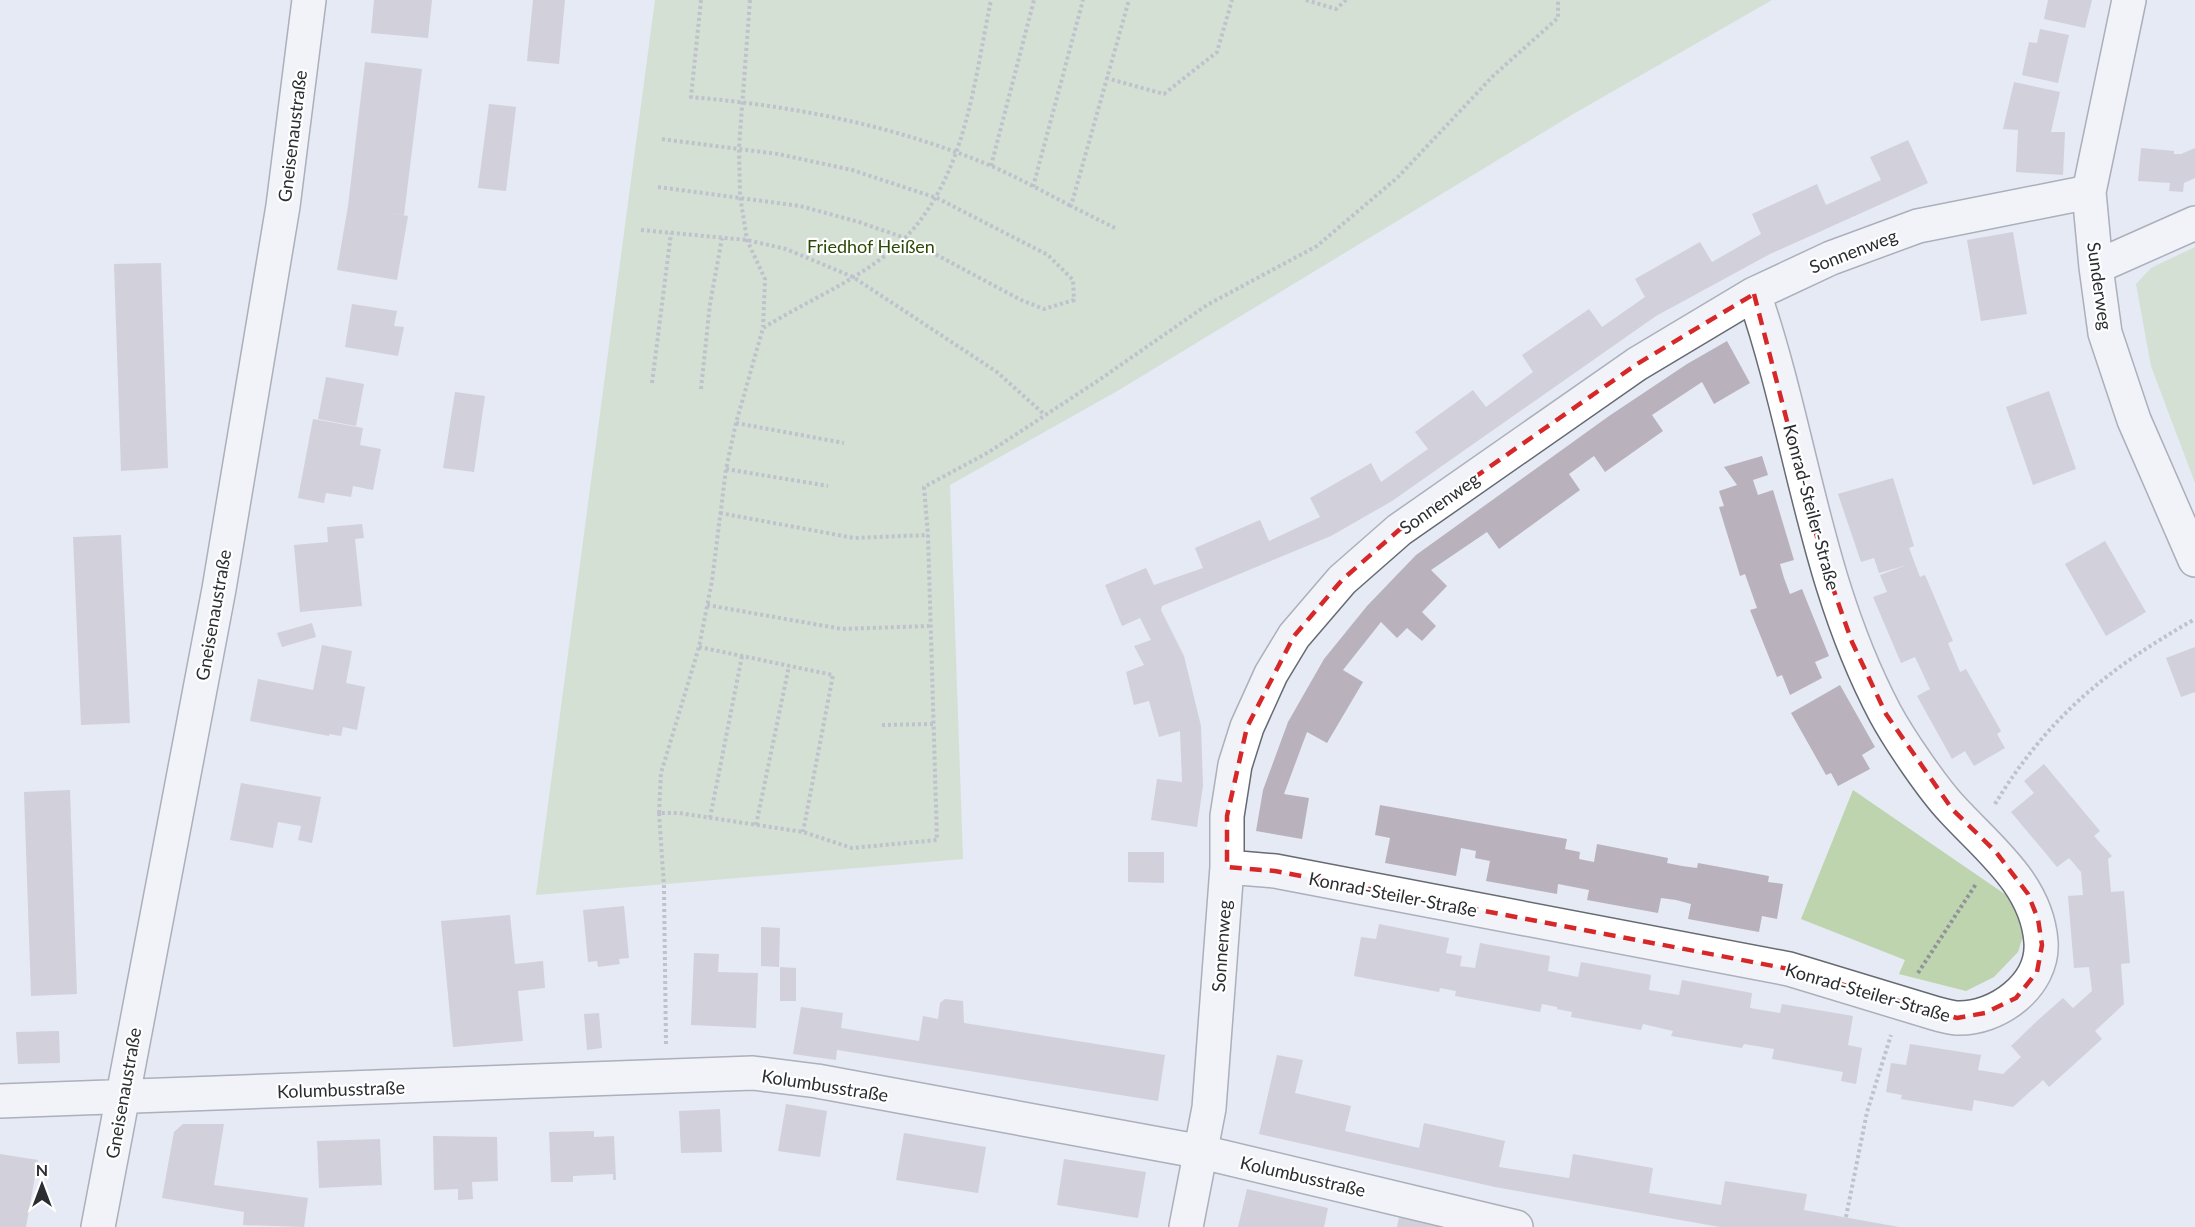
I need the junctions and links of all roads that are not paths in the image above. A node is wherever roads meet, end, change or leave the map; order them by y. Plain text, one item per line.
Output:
1 (309, 0) edge
2 (2129, 0) edge
3 (2089, 192) junction
4 (2195, 224) edge
5 (2096, 267) junction
6 (1754, 294) junction
7 (2195, 560) edge
8 (1227, 867) junction
9 (121, 1096) junction
10 (0, 1101) edge
11 (1202, 1152) junction
12 (98, 1227) edge
13 (1186, 1227) edge
14 (1516, 1227) edge

1 - 9 street, Gneisenaustraße
2 - 3 street, Sunderweg
3 - 5 street, Sunderweg
3 - 6 street, Sonnenweg
4 - 5 street
5 - 7 street, Sunderweg
6 - 8 street, Sonnenweg
6 - 8 street, Konrad-Steiler-Straße
8 - 11 street, Sonnenweg
9 - 10 street, Kolumbusstraße
9 - 11 street, Kolumbusstraße
9 - 12 street, Gneisenaustraße
11 - 13 street, Sonnenweg
11 - 14 street, Kolumbusstraße

